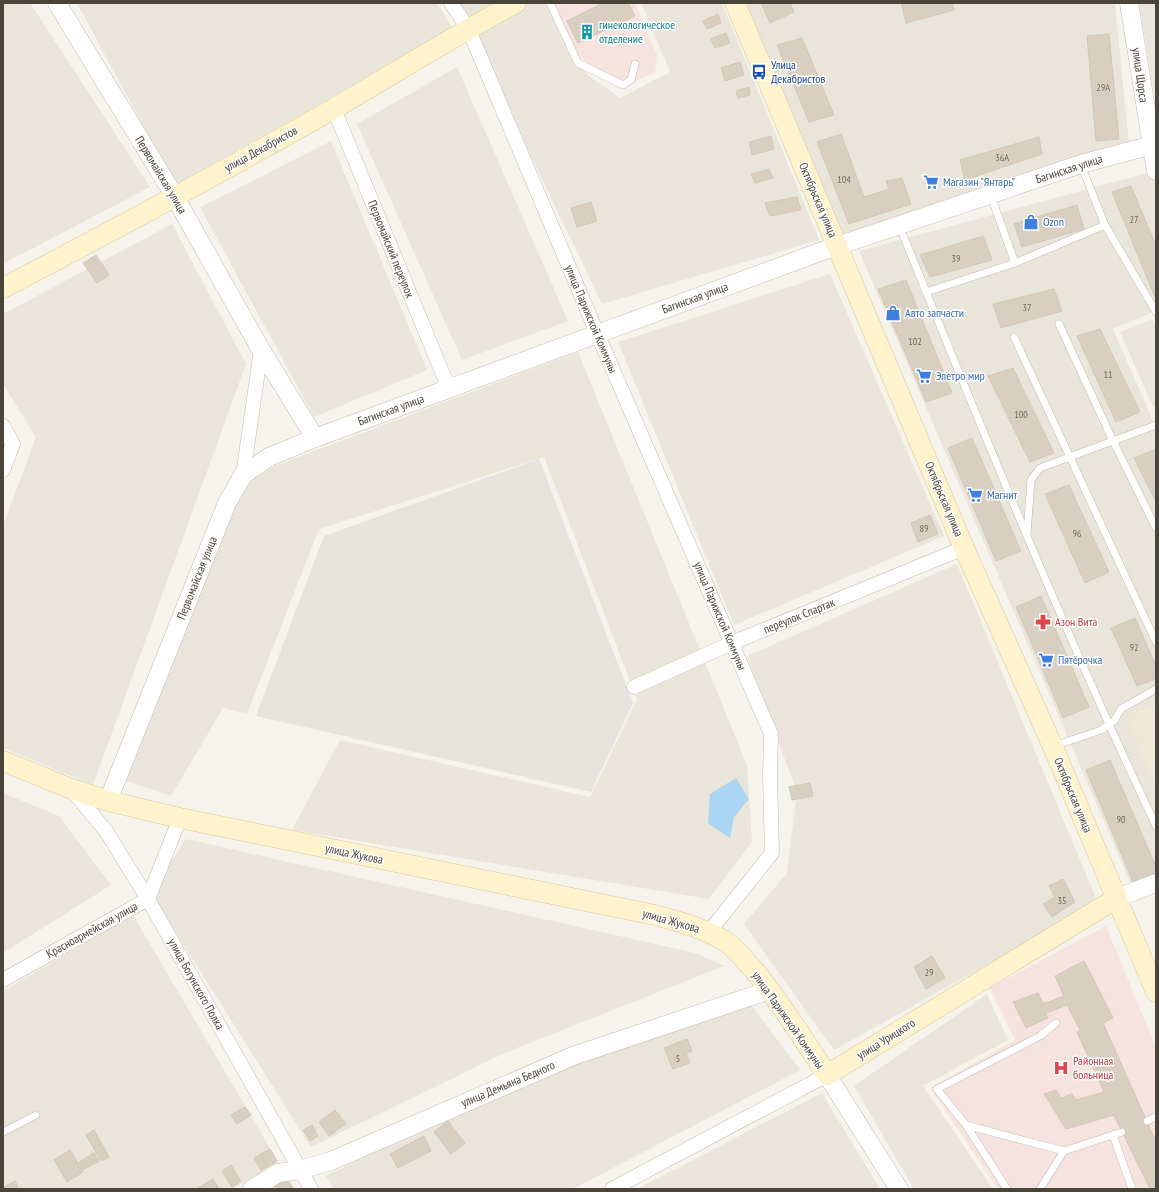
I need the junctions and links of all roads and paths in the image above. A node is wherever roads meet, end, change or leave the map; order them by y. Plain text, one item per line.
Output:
1 (57, 3) edge
2 (451, 3) edge
3 (516, 3) edge
4 (550, 3) edge
5 (735, 3) edge
6 (1129, 3) edge
7 (468, 28) junction
8 (635, 64) dead end
9 (334, 109) junction
10 (1153, 144) edge
11 (1081, 164) junction
12 (1156, 171) edge
13 (991, 196) junction
14 (175, 197) junction
15 (899, 224) junction
16 (1105, 225) junction
17 (837, 246) junction
18 (1014, 263) junction
19 (3, 288) edge
20 (926, 292) junction
21 (1156, 312) edge
22 (1059, 324) dead end
23 (597, 333) junction
24 (1014, 337) dead end
25 (261, 350) junction
26 (449, 389) junction
27 (1156, 425) edge
28 (3, 426) edge
29 (315, 438) junction
30 (1113, 441) junction
31 (1070, 458) junction
32 (3, 470) edge
33 (243, 475) junction
34 (1156, 528) edge
35 (1027, 535) junction
36 (964, 548) junction
37 (1156, 642) edge
38 (732, 644) junction
39 (634, 687) dead end
40 (1156, 689) edge
41 (1108, 725) junction
42 (1053, 747) junction
43 (3, 761) edge
44 (69, 788) junction
45 (108, 800) junction
46 (180, 818) junction
47 (1156, 826) edge
48 (1156, 883) edge
49 (1117, 898) junction
50 (148, 899) junction
51 (709, 932) junction
52 (3, 980) edge
53 (770, 990) junction
54 (1156, 992) edge
55 (1056, 1024) dead end
56 (827, 1075) junction
57 (36, 1115) dead end
58 (1156, 1117) edge
59 (1147, 1121) dead end
60 (966, 1125) junction
61 (3, 1132) edge
62 (1122, 1132) dead end
63 (1113, 1136) junction
64 (1064, 1151) junction
65 (300, 1170) junction
66 (252, 1189) edge
67 (311, 1189) edge
68 (612, 1189) edge
69 (899, 1189) edge
70 (1007, 1189) edge
71 (1040, 1189) edge
72 (1132, 1189) edge

1 - 14 street, Первомайская улица
2 - 7 street, улица Парижской Коммуны
3 - 7 main road, улица Декабристов
4 - 8 lane
5 - 17 main road, Октябрьская улица
6 - 10 street, улица Щорса
7 - 9 main road, улица Декабристов
7 - 23 street, улица Парижской Коммуны
9 - 14 main road, улица Декабристов
9 - 26 street, Первомайский переулок
10 - 11 street, Багинская улица
10 - 12 street, улица Щорса
11 - 13 street, Багинская улица
11 - 16 lane
13 - 15 street, Багинская улица
13 - 18 lane
14 - 19 main road, улица Декабристов
14 - 25 street, Первомайская улица
15 - 17 street, Багинская улица
15 - 20 lane
16 - 18 lane
16 - 21 lane
17 - 23 street, Багинская улица
17 - 36 main road, Октябрьская улица
18 - 20 lane
20 - 35 lane
22 - 30 lane
23 - 26 street, Багинская улица
23 - 38 street, улица Парижской Коммуны
24 - 31 lane
25 - 29 street, Первомайская улица
25 - 33 street, Первомайская улица
26 - 29 street, Багинская улица
27 - 30 lane
28 - 32 street
29 - 33 street, Багинская улица
30 - 31 lane
30 - 34 lane
31 - 35 lane
31 - 37 lane
33 - 45 street, Первомайская улица
35 - 41 lane
36 - 38 street, переулок Спартак
36 - 42 main road, Октябрьская улица
38 - 39 street, переулок Спартак
38 - 51 street, улица Парижской Коммуны
40 - 41 lane
41 - 42 lane
41 - 47 lane
42 - 49 main road, Октябрьская улица
43 - 44 main road, улица Жукова
44 - 45 main road, улица Жукова
44 - 50 street, улица Богунского Полка
45 - 46 main road, улица Жукова
46 - 50 street, Красноармейская улица
46 - 51 main road, улица Жукова
48 - 49 street, улица Урицкого
49 - 54 main road, Октябрьская улица
49 - 56 main road, улица Урицкого
50 - 52 street, Красноармейская улица
50 - 65 street, улица Богунского Полка
51 - 53 main road, улица Парижской Коммуны
53 - 56 main road, улица Парижской Коммуны
53 - 65 street, улица Демьяна Бедного
55 - 60 lane
56 - 68 street, улица Урицкого
56 - 69 street, улица Парижской Коммуны
57 - 61 lane
58 - 59 lane
60 - 64 lane
60 - 70 lane
62 - 63 lane
63 - 64 lane
63 - 72 lane
64 - 71 lane
65 - 66 street, улица Демьяна Бедного
65 - 67 street, улица Богунского Полка

